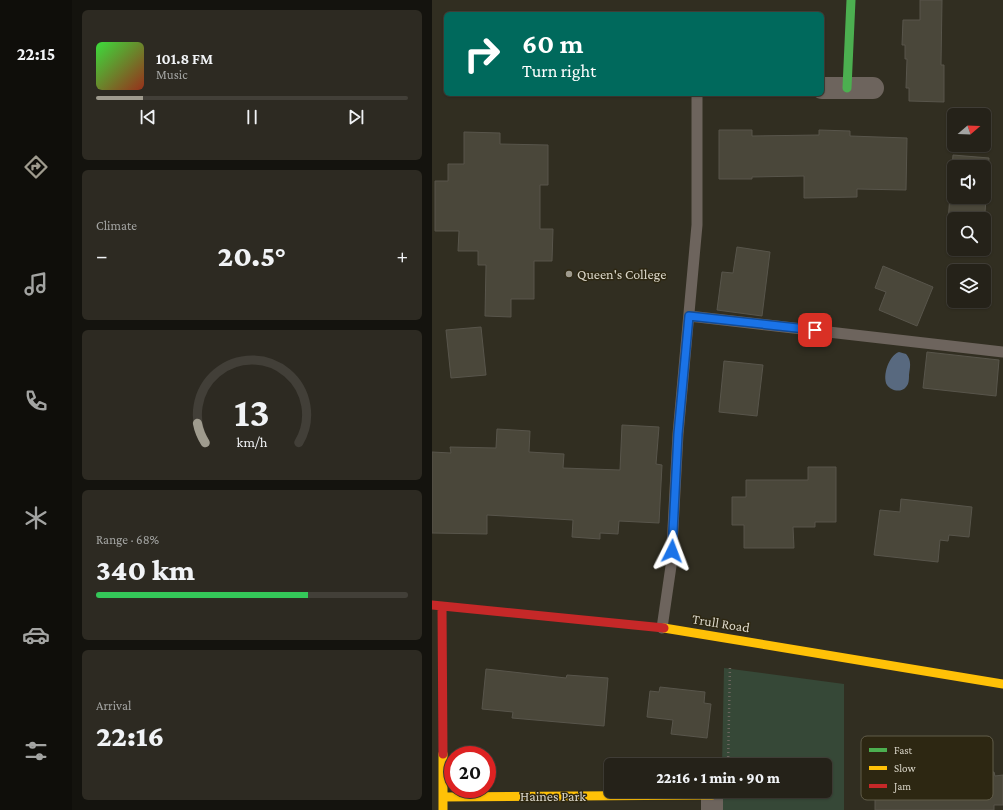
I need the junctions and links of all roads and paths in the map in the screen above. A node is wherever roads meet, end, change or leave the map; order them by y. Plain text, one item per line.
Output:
1 (851, 0) edge
2 (824, 88) edge
3 (847, 88) junction
4 (873, 88) dead end
5 (697, 96) edge
6 (689, 316) junction
7 (1003, 352) edge
8 (432, 605) edge
9 (442, 606) junction
10 (662, 628) junction
11 (728, 638) junction
12 (1003, 684) edge
13 (728, 758) edge
14 (443, 797) junction
15 (712, 799) edge
16 (443, 810) edge

1 - 3 street
2 - 3 street
3 - 4 street
5 - 6 lane
6 - 7 lane
6 - 10 lane
8 - 9 street, Trull Road
9 - 10 street, Trull Road
9 - 14 street
10 - 11 street, Trull Road
11 - 12 street, Trull Road
11 - 13 path
14 - 15 street, Haines Park
14 - 16 street

